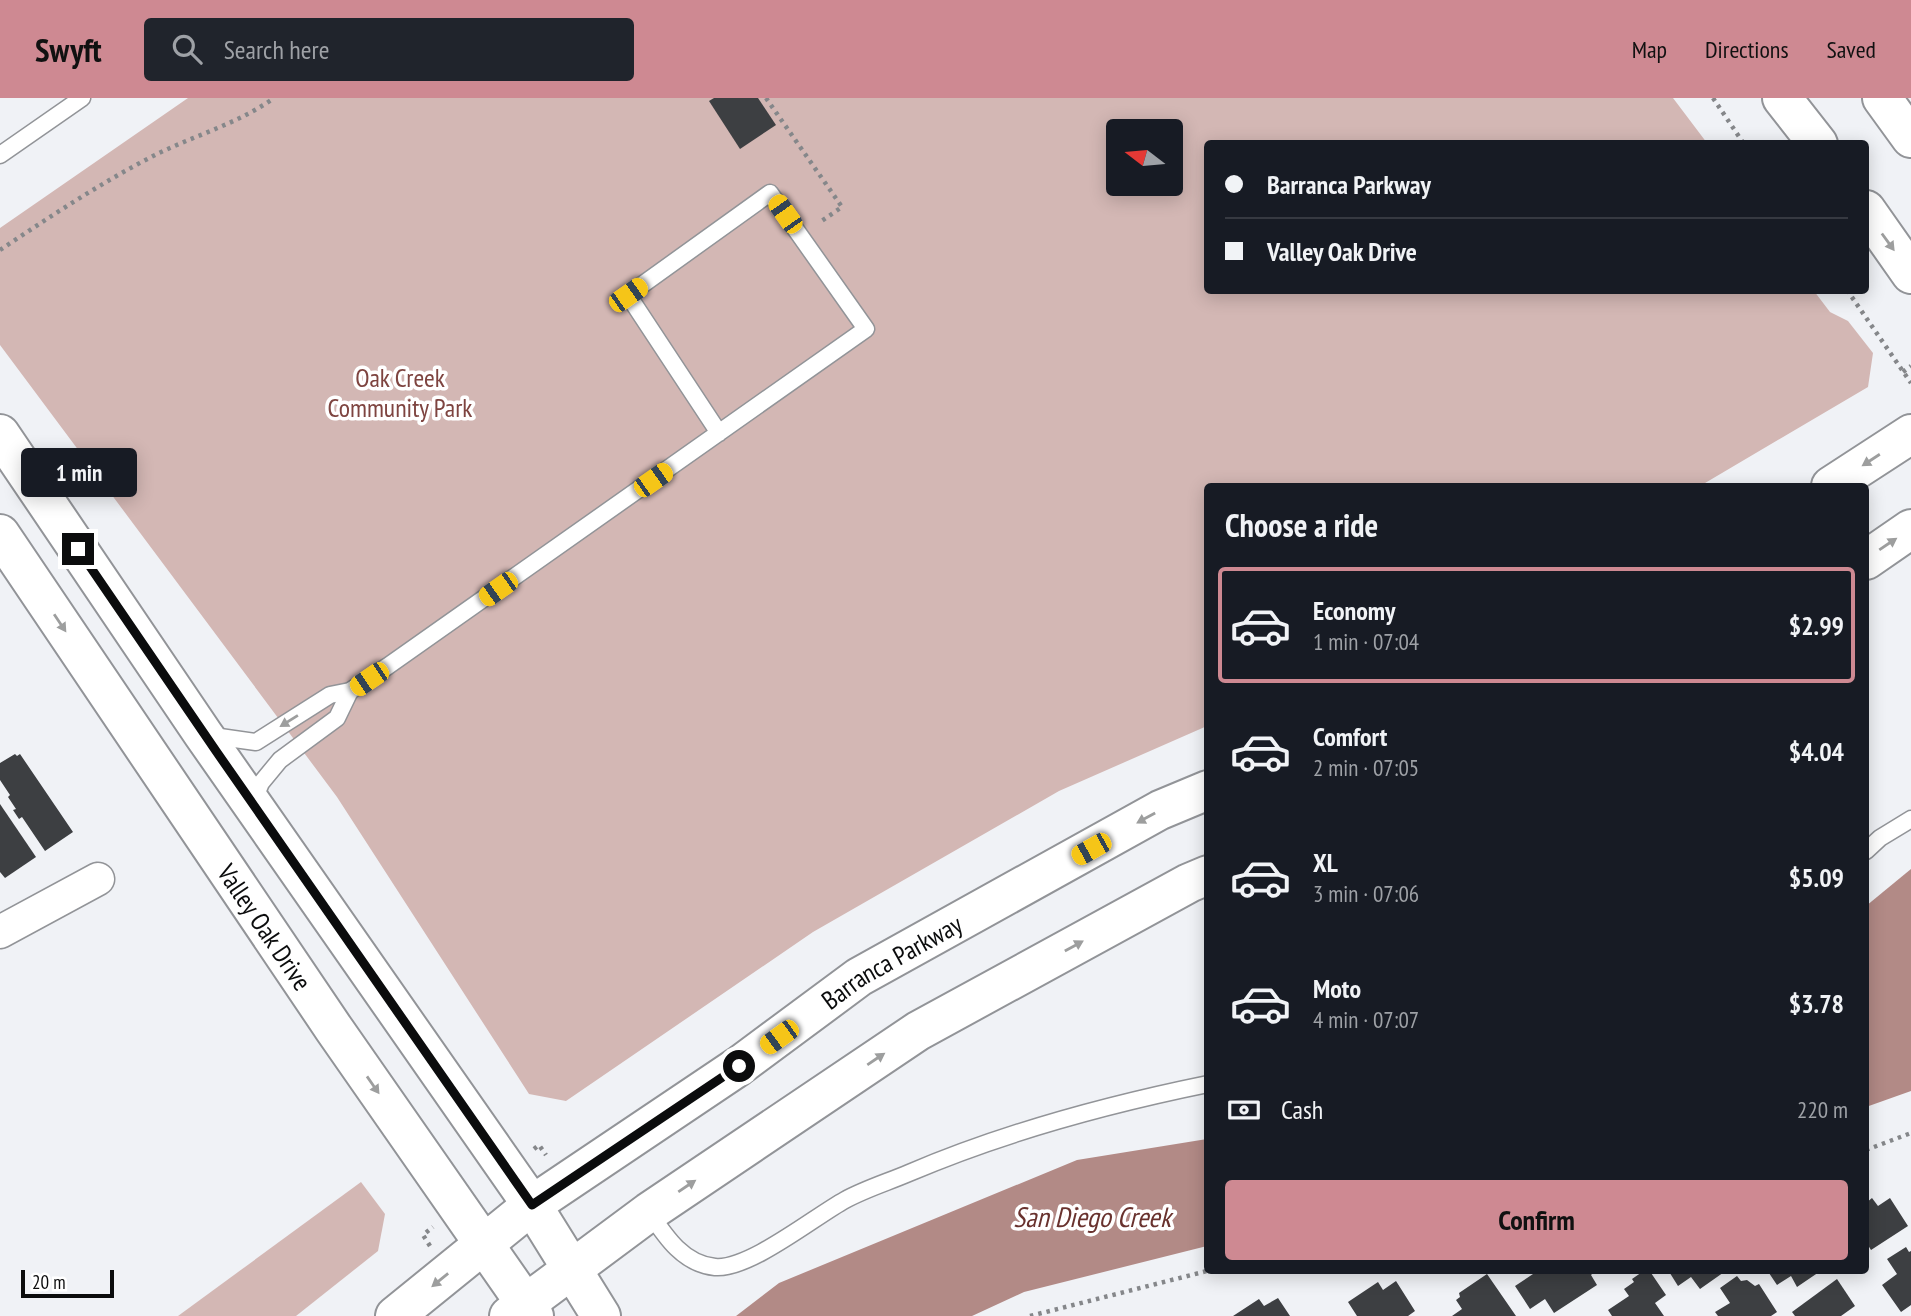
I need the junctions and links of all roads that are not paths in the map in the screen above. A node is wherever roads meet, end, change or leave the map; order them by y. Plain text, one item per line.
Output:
1 (82, 98) edge
2 (1782, 98) edge
3 (1882, 98) edge
4 (1911, 138) edge
5 (1815, 140) edge
6 (0, 155) edge
7 (1869, 215) edge
8 (1911, 274) edge
9 (719, 433) junction
10 (0, 434) edge
11 (1911, 434) edge
12 (1836, 483) edge
13 (1911, 529) edge
14 (0, 534) edge
15 (1869, 558) edge
16 (350, 691) junction
17 (204, 734) junction
18 (1204, 792) edge
19 (252, 804) junction
20 (1911, 819) edge
21 (1869, 848) edge
22 (1204, 877) edge
23 (98, 879) dead end
24 (0, 932) edge
25 (1204, 1085) edge
26 (532, 1205) junction
27 (649, 1212) junction
28 (484, 1244) junction
29 (571, 1267) junction
30 (523, 1312) edge
31 (395, 1316) edge
32 (601, 1316) edge

1 - 6 lane
2 - 5 main road
3 - 4 main road
7 -> 8 main road
9 - 9 lane
9 - 16 lane
10 - 17 main road
11 -> 12 main road
15 -> 13 main road
14 -> 28 main road, Valley Oak Drive
16 -> 17 lane
16 - 19 lane
17 - 19 main road
18 -> 26 main road, Barranca Parkway
19 - 26 main road
20 - 21 lane
27 -> 22 main road
23 - 24 street
25 - 27 lane
26 - 28 main road, Barranca Parkway
26 - 29 main road
27 - 29 main road
28 - 30 main road, Valley Oak Drive
28 -> 31 main road, Barranca Parkway
29 - 30 main road
29 - 32 main road

